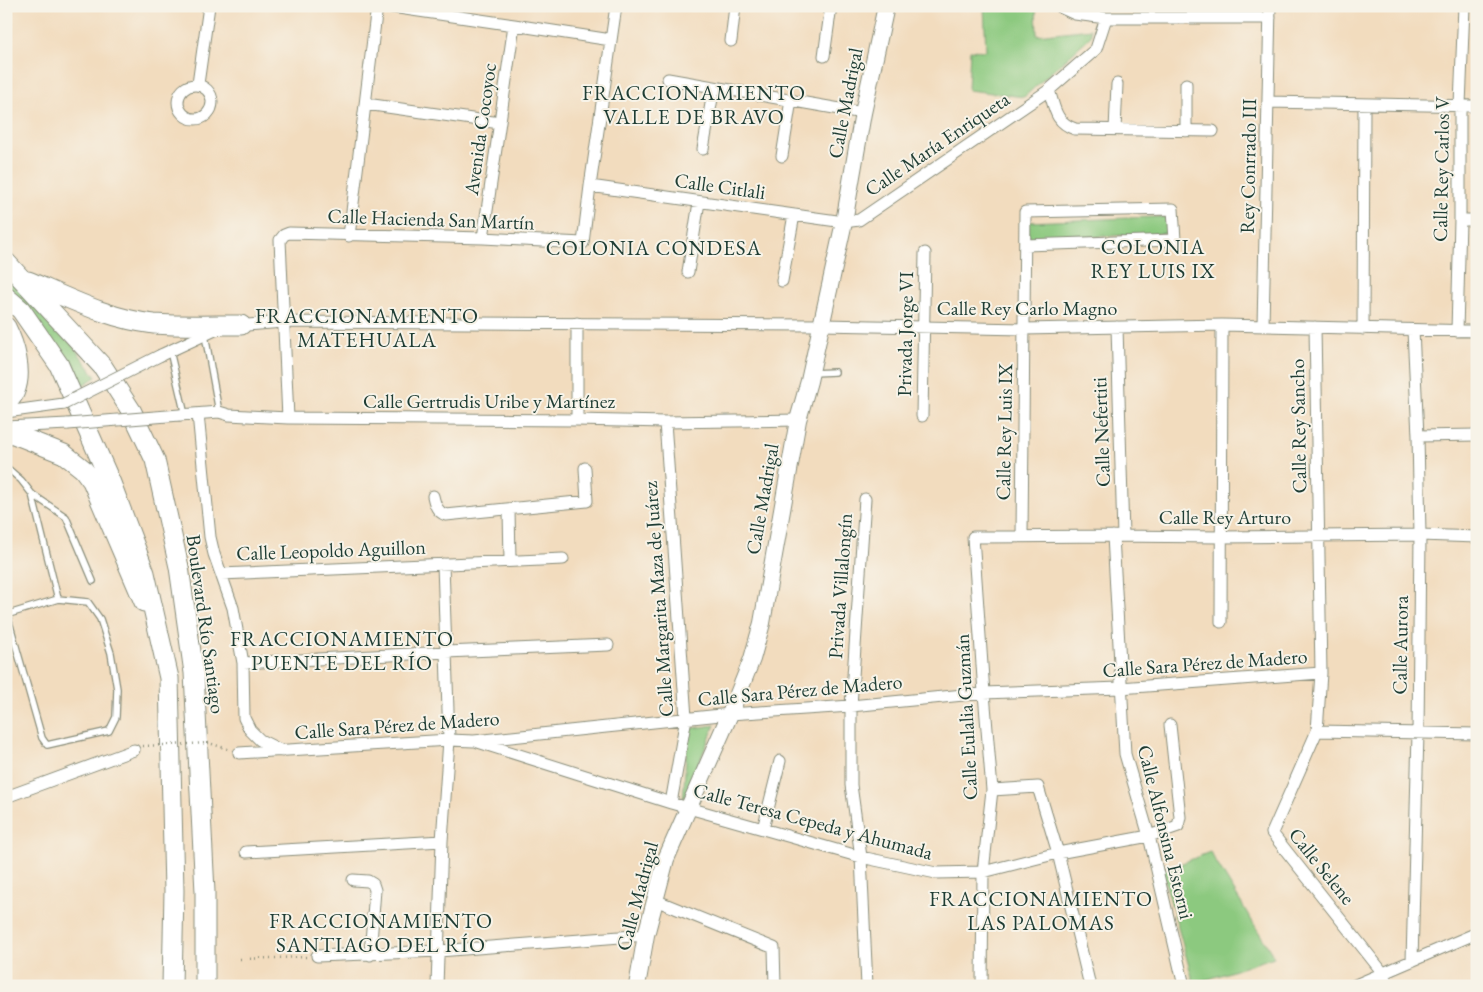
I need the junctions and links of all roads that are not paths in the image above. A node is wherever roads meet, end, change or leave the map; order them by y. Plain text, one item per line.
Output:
1 (209, 6) edge
2 (377, 6) edge
3 (385, 6) edge
4 (616, 6) edge
5 (735, 6) edge
6 (831, 6) edge
7 (886, 6) edge
8 (1061, 6) edge
9 (1464, 6) edge
10 (1173, 12) edge
11 (1270, 12) edge
12 (1106, 18) junction
13 (514, 24) junction
14 (611, 40) junction
15 (731, 42) dead end
16 (824, 56) dead end
17 (668, 79) dead end
18 (198, 84) dead end
19 (1117, 84) dead end
20 (1186, 84) dead end
21 (714, 87) junction
22 (1049, 90) junction
23 (791, 100) junction
24 (1268, 102) junction
25 (366, 104) junction
26 (1364, 104) junction
27 (1460, 105) junction
28 (1477, 106) edge
29 (863, 113) junction
30 (500, 122) junction
31 (1115, 130) junction
32 (1186, 130) junction
33 (1213, 131) dead end
34 (703, 149) dead end
35 (782, 156) dead end
36 (590, 186) junction
37 (699, 202) junction
38 (794, 215) junction
39 (1460, 220) junction
40 (1477, 220) edge
41 (844, 222) junction
42 (349, 236) junction
43 (482, 238) junction
44 (1025, 245) junction
45 (925, 253) dead end
46 (6, 262) edge
47 (688, 272) dead end
48 (21, 278) junction
49 (782, 281) dead end
50 (6, 297) edge
51 (283, 322) junction
52 (576, 323) junction
53 (241, 325) junction
54 (822, 325) junction
55 (1222, 325) junction
56 (923, 326) junction
57 (1263, 326) junction
58 (6, 327) edge
59 (1117, 327) junction
60 (1315, 327) junction
61 (1024, 329) junction
62 (1363, 329) junction
63 (1413, 330) junction
64 (1457, 331) junction
65 (1477, 331) edge
66 (205, 335) junction
67 (166, 353) junction
68 (835, 372) dead end
69 (811, 373) junction
70 (6, 404) edge
71 (6, 412) edge
72 (219, 412) junction
73 (198, 414) junction
74 (182, 415) junction
75 (922, 416) dead end
76 (288, 418) junction
77 (577, 420) junction
78 (798, 420) junction
79 (665, 422) junction
80 (6, 427) edge
81 (6, 431) edge
82 (1418, 436) junction
83 (1477, 436) edge
84 (6, 467) edge
85 (585, 468) dead end
86 (32, 494) junction
87 (433, 496) dead end
88 (865, 499) dead end
89 (509, 510) junction
90 (1420, 535) junction
91 (1022, 536) junction
92 (1118, 536) junction
93 (1318, 536) junction
94 (1477, 536) edge
95 (973, 537) joint
96 (1221, 537) junction
97 (563, 559) dead end
98 (510, 561) junction
99 (443, 564) junction
100 (221, 574) junction
101 (93, 581) dead end
102 (58, 599) junction
103 (1221, 622) dead end
104 (159, 635) junction
105 (608, 645) dead end
106 (446, 652) junction
107 (243, 663) junction
108 (1321, 673) junction
109 (1120, 688) junction
110 (984, 693) junction
111 (850, 706) junction
112 (730, 714) junction
113 (686, 718) junction
114 (1170, 725) dead end
115 (1317, 731) junction
116 (1418, 733) junction
117 (1477, 734) edge
118 (449, 740) junction
119 (474, 741) junction
120 (138, 748) road end
121 (284, 751) junction
122 (239, 754) road end
123 (780, 761) dead end
124 (992, 790) junction
125 (6, 797) edge
126 (671, 803) junction
127 (688, 808) junction
128 (763, 829) junction
129 (1148, 836) junction
130 (442, 840) junction
131 (246, 852) dead end
132 (1058, 853) junction
133 (861, 857) junction
134 (983, 872) junction
135 (353, 880) dead end
136 (655, 900) junction
137 (1477, 933) edge
138 (646, 935) junction
139 (438, 951) junction
140 (370, 955) junction
141 (317, 956) road end
142 (1412, 961) junction
143 (1383, 973) junction
144 (172, 986) edge
145 (205, 986) edge
146 (437, 986) edge
147 (637, 986) edge
148 (775, 986) edge
149 (867, 986) edge
150 (982, 986) edge
151 (1090, 986) edge
152 (1184, 986) edge
153 (1353, 986) edge
154 (1388, 986) edge

1 - 18 street
2 - 25 street
3 - 13 street
4 - 14 street
5 - 15 street
6 - 16 street
7 - 29 street, Calle Madrigal
8 - 12 street
9 - 27 street, Calle Rey Carlos V
10 - 11 street
10 - 12 street
11 - 24 street, Rey Conrrado III
12 - 22 street, Calle María Enriqueta
13 - 14 street
13 - 30 street, Avenida Cocoyoc
14 - 36 street
17 - 21 street
19 - 31 street
20 - 32 street
21 - 23 street
21 - 34 street
22 - 31 street
22 - 41 street, Calle María Enriqueta
23 - 29 street
23 - 35 street
24 - 26 street
24 - 57 street, Rey Conrrado III
25 - 30 street
25 - 42 street
26 - 27 street
26 - 62 street
27 - 28 street
27 - 39 street, Calle Rey Carlos V
29 - 41 street, Calle Madrigal
30 - 43 street, Avenida Cocoyoc
31 - 32 street
32 - 33 street
36 - 37 street, Calle Citlali
36 - 43 street, Calle Hacienda San Martín
37 - 38 street, Calle Citlali
37 - 47 street
38 - 41 street, Calle Citlali
38 - 49 street
39 - 40 street
39 - 64 street, Calle Rey Carlos V
41 - 54 street, Calle Madrigal
42 - 43 street, Calle Hacienda San Martín
42 - 51 street, Calle Hacienda San Martín
44 - 44 street, Calle Rey Luis IX
44 - 61 street, Calle Rey Luis IX
45 - 56 street, Privada Jorge VI
46 - 48 main road, Boulevard Río Santiago
48 - 53 main road
48 - 145 main road, Boulevard Río Santiago
50 - 104 main road
51 - 52 street, Calle Rey Carlo Magno
51 - 53 street, Calle Rey Carlo Magno
51 - 76 street
52 - 54 street, Calle Rey Carlo Magno
52 - 77 street
53 - 66 street, Calle Rey Carlo Magno
54 - 56 street, Calle Rey Carlo Magno
54 - 69 street, Calle Madrigal
55 - 57 street, Calle Rey Carlo Magno
55 - 59 street, Calle Rey Carlo Magno
55 - 96 street
56 - 61 street, Calle Rey Carlo Magno
56 - 75 street, Privada Jorge VI
57 - 60 street, Calle Rey Carlo Magno
58 - 70 main road
59 - 61 street, Calle Rey Carlo Magno
59 - 92 street, Calle Nefertiti
60 - 62 street, Calle Rey Carlo Magno
60 - 93 street, Calle Rey Sancho
61 - 91 street, Calle Rey Luis IX
62 - 63 street, Calle Rey Carlo Magno
63 - 64 street, Calle Rey Carlo Magno
63 - 82 street, Calle Aurora
64 - 65 street, Calle Rey Carlo Magno
66 - 67 street, Calle Rey Carlo Magno
66 - 72 lane
67 - 71 street, Calle Rey Carlo Magno, bridge
67 - 74 lane
68 - 69 lane
69 - 78 street, Calle Madrigal
72 - 73 street, Calle Gertrudis Uribe y Martínez
72 - 76 street, Calle Gertrudis Uribe y Martínez
73 - 74 street, Calle Gertrudis Uribe y Martínez
73 - 100 street
74 - 80 street, Calle Gertrudis Uribe y Martínez, bridge
76 - 77 street, Calle Gertrudis Uribe y Martínez
77 - 79 street, Calle Gertrudis Uribe y Martínez
78 - 79 street, Calle Gertrudis Uribe y Martínez
78 - 112 street, Calle Madrigal
79 - 113 street, Calle Margarita Maza de Juárez
81 - 104 main road
82 - 83 street
82 - 90 street, Calle Aurora
84 - 86 lane
85 - 89 street
86 - 101 lane
86 - 102 lane
87 - 89 street
88 - 111 street, Privada Villalongín
89 - 98 street
90 - 93 street, Calle Rey Arturo
90 - 94 street, Calle Rey Arturo
90 - 116 street, Calle Aurora
91 - 92 street, Calle Rey Arturo
91 - 95 street, Calle Rey Arturo
92 - 96 street, Calle Rey Arturo
92 - 109 street, Calle Alfonsina Estorni
93 - 96 street, Calle Rey Arturo
93 - 108 street, Calle Rey Sancho
95 - 110 street, Calle Eulalia Guzmán
96 - 103 street
97 - 98 street, Calle Leopoldo Aguillon
98 - 99 street, Calle Leopoldo Aguillon
99 - 100 street, Calle Leopoldo Aguillon
99 - 106 street
100 - 107 street
102 - 102 lane
104 - 144 main road
105 - 106 street
106 - 107 street
106 - 118 street
107 - 121 street
108 - 109 street, Calle Sara Pérez de Madero
108 - 115 street, Calle Selene
109 - 110 street, Calle Sara Pérez de Madero
109 - 129 street, Calle Alfonsina Estorni
110 - 111 street, Calle Sara Pérez de Madero
110 - 124 street, Calle Eulalia Guzmán
111 - 112 street, Calle Sara Pérez de Madero
111 - 133 street, Privada Villalongín
112 - 113 street, Calle Sara Pérez de Madero
112 - 127 street, Calle Madrigal
113 - 119 street, Calle Sara Pérez de Madero
113 - 126 street, Calle Margarita Maza de Juárez
114 - 129 street, Calle Teresa Cepeda y Ahumada
115 - 116 street
115 - 143 street, Calle Selene
116 - 117 street
116 - 142 street, Calle Aurora
118 - 119 street, Calle Sara Pérez de Madero
118 - 121 street, Calle Sara Pérez de Madero
118 - 130 street
119 - 126 street, Calle Teresa Cepeda y Ahumada
120 - 125 street
121 - 122 street, Calle Sara Pérez de Madero
123 - 128 street
124 - 132 street
124 - 134 street, Calle Eulalia Guzmán
126 - 127 street, Calle Teresa Cepeda y Ahumada
127 - 128 street, Calle Teresa Cepeda y Ahumada
127 - 136 street, Calle Madrigal
128 - 133 street, Calle Teresa Cepeda y Ahumada
129 - 132 street, Calle Teresa Cepeda y Ahumada
129 - 152 street, Calle Alfonsina Estorni
130 - 131 street
130 - 139 street
132 - 134 street, Calle Teresa Cepeda y Ahumada
132 - 151 street
133 - 134 street, Calle Teresa Cepeda y Ahumada
133 - 149 street, Privada Villalongín
134 - 150 street, Calle Eulalia Guzmán
135 - 140 street
136 - 138 street, Calle Madrigal
136 - 148 street
137 - 142 street
138 - 139 street
138 - 147 street, Calle Madrigal
139 - 140 street
139 - 146 street
140 - 141 street
142 - 143 street
143 - 153 street
143 - 154 street, Calle Selene

